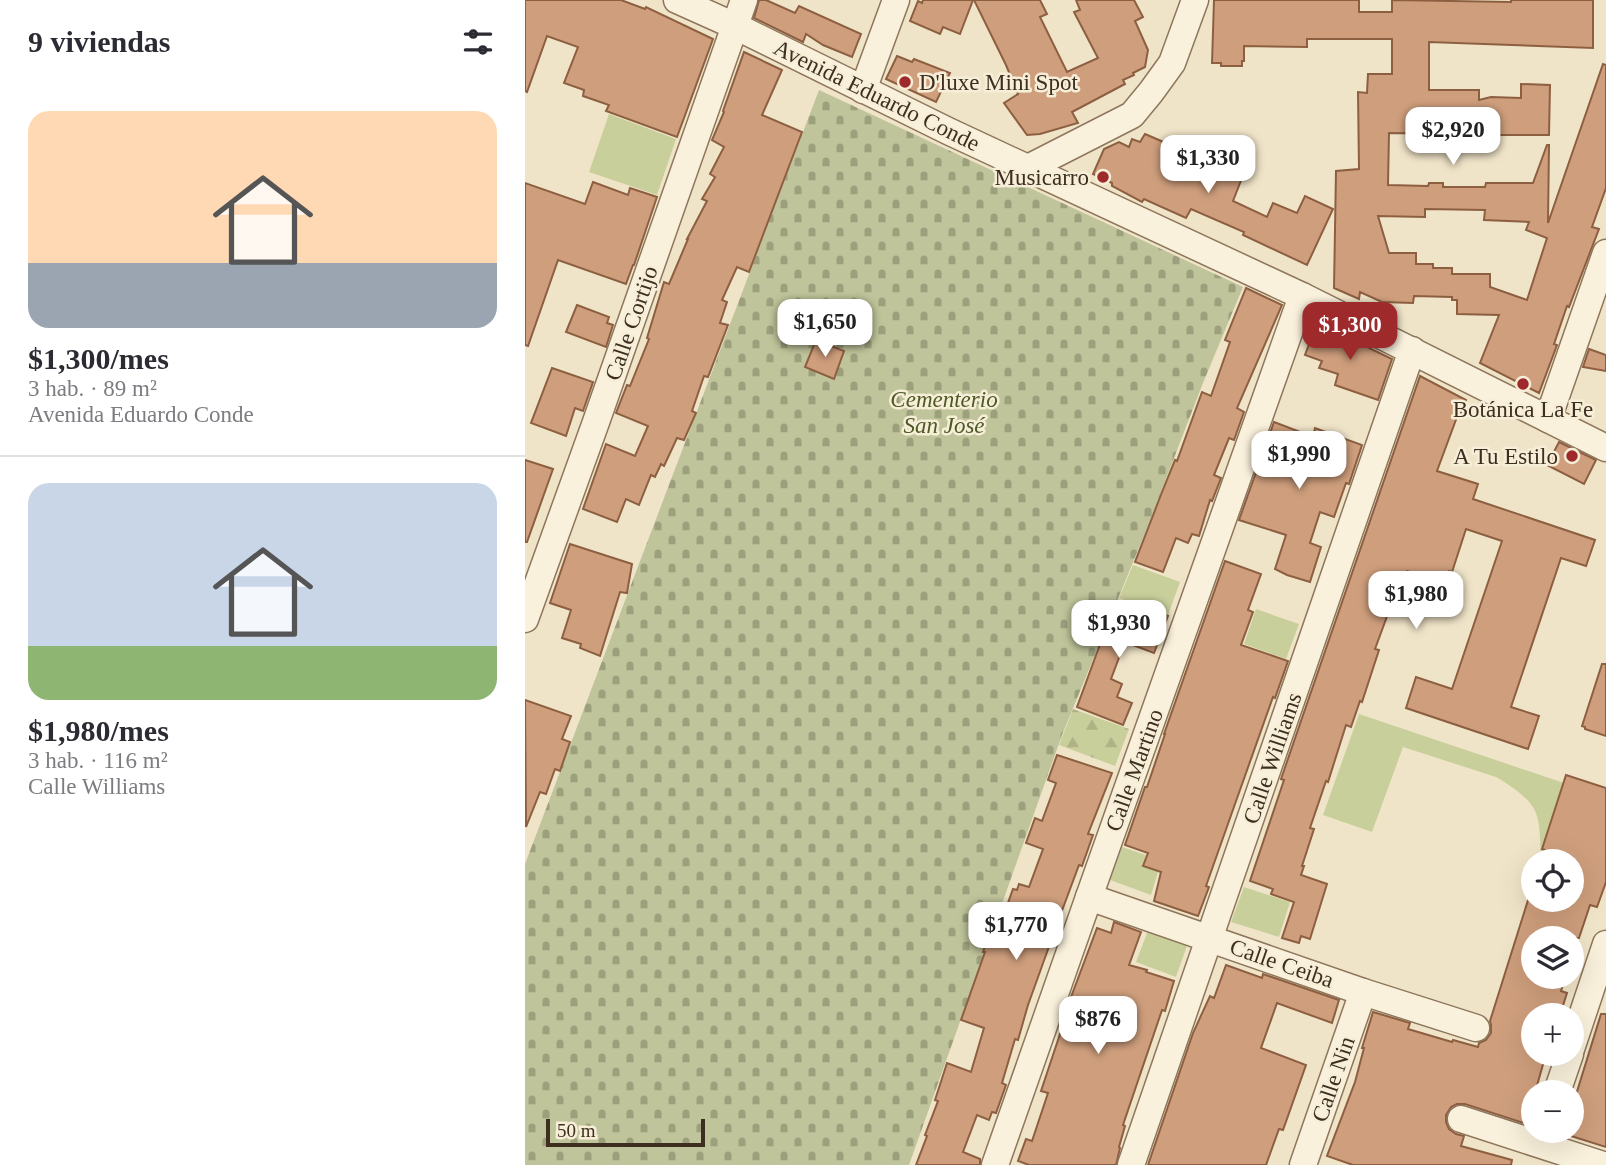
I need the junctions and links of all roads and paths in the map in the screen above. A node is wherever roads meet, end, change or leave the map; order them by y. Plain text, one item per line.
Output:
1 (677, 0) edge
2 (744, 0) edge
3 (896, 0) edge
4 (1195, 0) edge
5 (735, 26) junction
6 (863, 90) junction
7 (1028, 168) junction
8 (1606, 253) edge
9 (1302, 296) junction
10 (1412, 350) junction
11 (1548, 419) junction
12 (1606, 448) edge
13 (525, 619) edge
14 (1089, 897) junction
15 (1210, 938) junction
16 (1606, 944) edge
17 (1363, 992) junction
18 (1584, 1011) edge
19 (1476, 1028) dead end
20 (1461, 1119) dead end
21 (1539, 1147) edge
22 (995, 1165) edge
23 (1131, 1165) edge
24 (1303, 1165) edge
25 (1603, 1165) edge

1 - 5 street, Avenida Eduardo Conde
2 - 5 street, Calle Cortijo
3 - 6 street
4 - 7 street
5 - 6 street, Avenida Eduardo Conde
5 - 13 street, Calle Cortijo
6 - 7 street, Avenida Eduardo Conde
7 - 9 street, Avenida Eduardo Conde
8 - 11 street
9 - 10 street, Avenida Eduardo Conde
9 - 14 street, Calle Martino
10 - 11 street, Avenida Eduardo Conde
10 - 15 street, Calle Williams
11 - 12 street, Avenida Eduardo Conde
14 - 15 street, Calle Ceiba
14 - 22 street, Calle Martino
15 - 17 street, Calle Ceiba
15 - 23 street, Calle Williams
16 - 18 street
17 - 19 street, Calle Ceiba
17 - 24 street, Calle Nin
20 - 21 street
21 - 25 street

